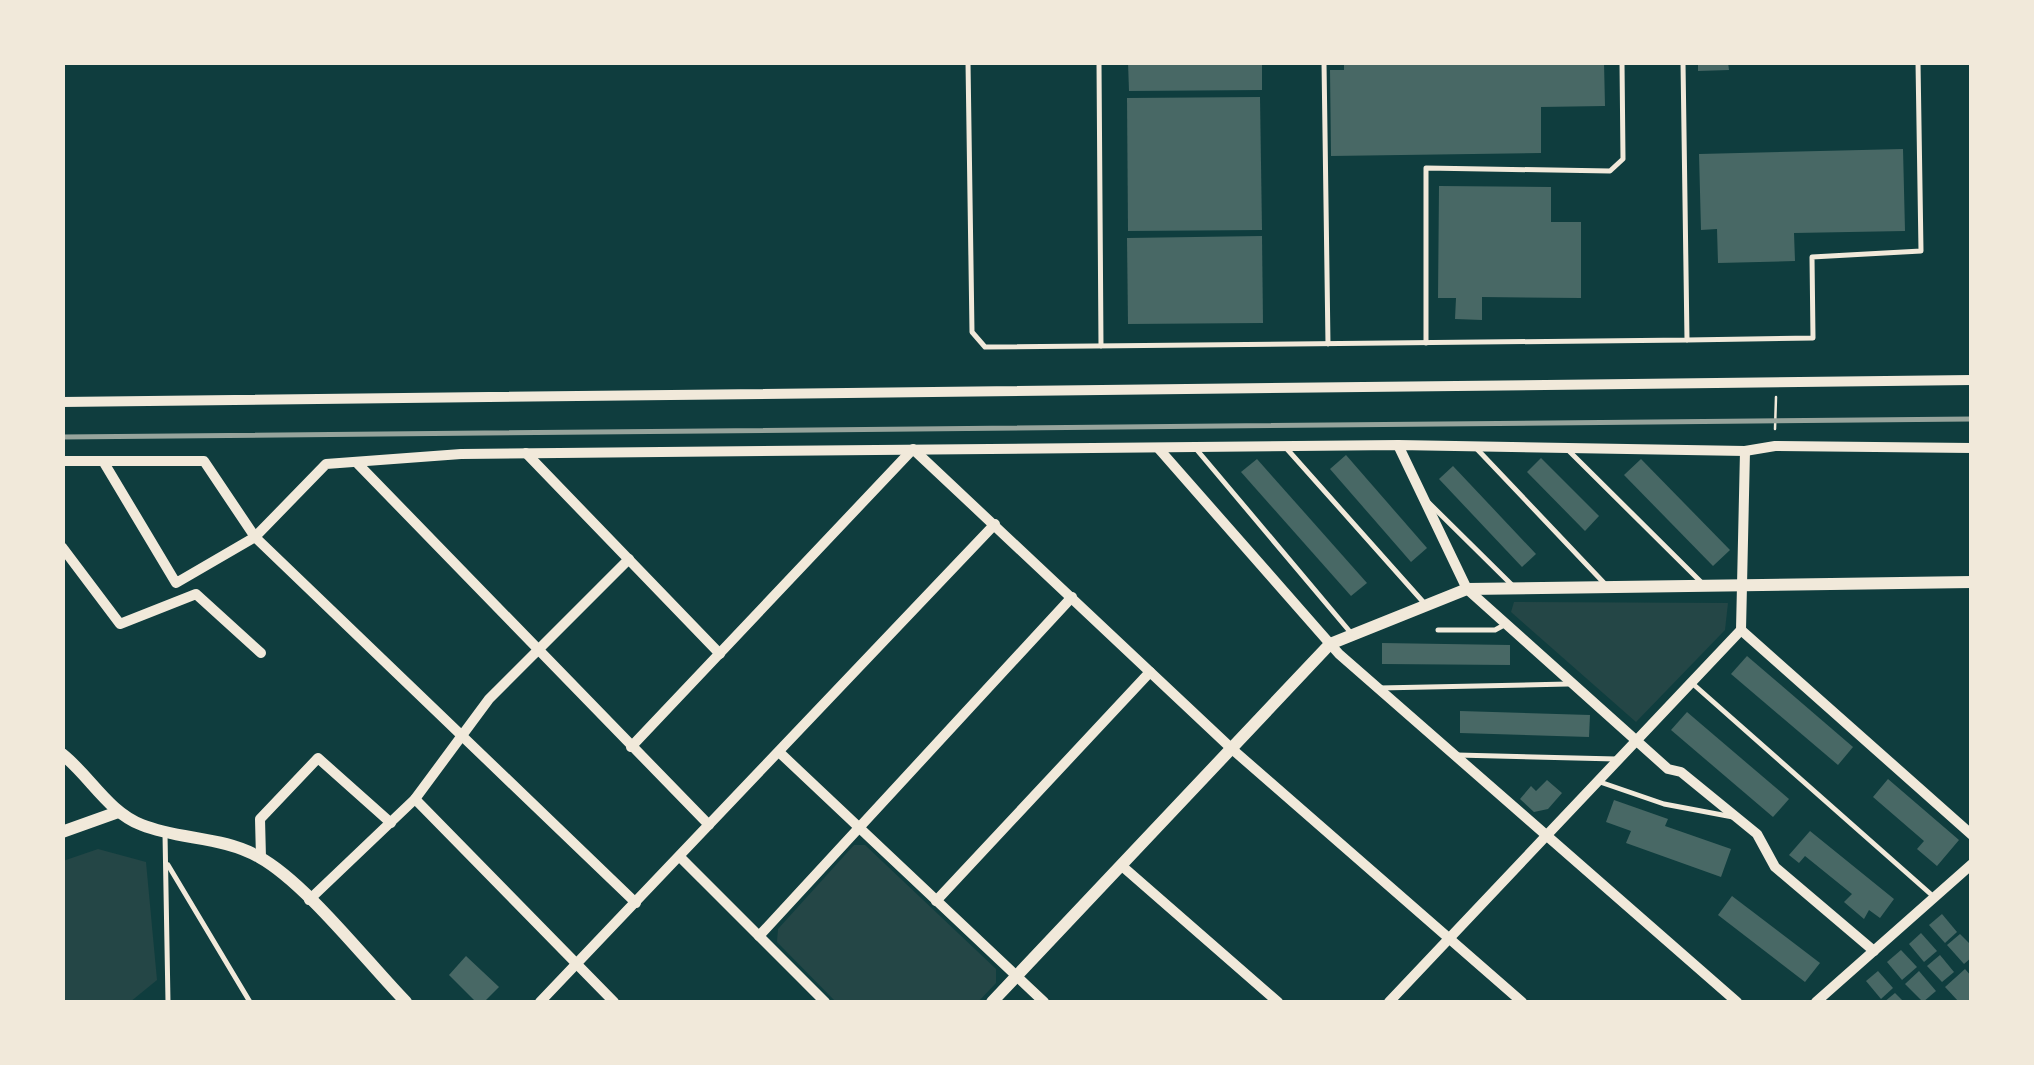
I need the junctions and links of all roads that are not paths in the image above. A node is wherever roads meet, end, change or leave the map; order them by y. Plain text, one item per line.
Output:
1 (968, 62) edge
2 (1100, 62) edge
3 (1324, 62) edge
4 (1622, 62) edge
5 (1683, 62) edge
6 (1918, 62) edge
7 (1688, 340) junction
8 (1426, 342) junction
9 (1328, 344) junction
10 (1101, 346) junction
11 (1972, 380) edge
12 (62, 402) edge
13 (1398, 444) junction
14 (1284, 446) junction
15 (1474, 446) junction
16 (1195, 448) junction
17 (1566, 448) junction
18 (1972, 448) edge
19 (1159, 449) junction
20 (913, 450) junction
21 (1745, 451) junction
22 (526, 453) junction
23 (62, 461) edge
24 (104, 462) junction
25 (358, 464) junction
26 (1423, 497) junction
27 (994, 524) junction
28 (255, 537) junction
29 (62, 547) edge
30 (629, 559) junction
31 (1972, 582) edge
32 (1702, 583) junction
33 (1745, 583) junction
34 (1605, 584) junction
35 (1512, 585) junction
36 (1467, 588) junction
37 (1072, 597) junction
38 (1424, 604) junction
39 (1509, 623) junction
40 (1438, 630) dead end
41 (1741, 630) junction
42 (1353, 636) junction
43 (1330, 644) junction
44 (538, 650) junction
45 (261, 652) dead end
46 (720, 654) junction
47 (1150, 672) junction
48 (1692, 682) junction
49 (1576, 684) junction
50 (1378, 688) junction
51 (462, 735) junction
52 (1637, 740) junction
53 (631, 746) junction
54 (1232, 749) junction
55 (779, 752) junction
56 (62, 754) edge
57 (1454, 756) junction
58 (1618, 759) junction
59 (1598, 781) junction
60 (414, 798) junction
61 (118, 812) junction
62 (1736, 817) junction
63 (390, 822) junction
64 (709, 825) junction
65 (858, 828) junction
66 (165, 831) junction
67 (62, 832) edge
68 (1972, 834) edge
69 (1546, 836) junction
70 (680, 857) junction
71 (261, 858) junction
72 (166, 862) junction
73 (1972, 864) edge
74 (1122, 866) junction
75 (1934, 897) junction
76 (308, 900) junction
77 (936, 901) junction
78 (636, 902) junction
79 (759, 936) junction
80 (1448, 938) junction
81 (1874, 951) junction
82 (577, 965) junction
83 (1016, 978) junction
84 (168, 1002) edge
85 (250, 1002) edge
86 (406, 1002) edge
87 (540, 1002) edge
88 (614, 1002) edge
89 (824, 1002) edge
90 (992, 1002) edge
91 (1044, 1002) edge
92 (1278, 1002) edge
93 (1389, 1002) edge
94 (1522, 1002) edge
95 (1736, 1002) edge
96 (1816, 1002) edge

1 - 10 lane
2 - 10 lane
3 - 9 lane
4 - 8 lane
5 - 7 lane
6 - 7 lane
7 - 8 lane
8 - 9 lane
9 - 10 lane
11 - 12 street
13 - 14 street
13 - 15 street
13 - 26 street
14 - 16 street
14 - 38 lane
15 - 17 street
15 - 34 lane
16 - 19 street
16 - 42 lane
17 - 21 street
17 - 32 lane
18 - 21 street
19 - 20 street
19 - 43 street
20 - 22 street
20 - 27 street
20 - 46 street
21 - 33 street
22 - 25 street
22 - 30 street
23 - 24 street
24 - 28 street
24 - 28 street
25 - 28 street
25 - 44 street
26 - 35 lane
26 - 36 street
27 - 37 street
27 - 55 street
28 - 51 street
29 - 45 street
30 - 44 street
30 - 46 street
31 - 33 street
32 - 33 street
32 - 34 street
33 - 41 street
34 - 35 street
35 - 36 street
36 - 38 street
36 - 39 street
37 - 47 street
37 - 65 street
38 - 42 street
39 - 40 lane
39 - 49 street
41 - 48 street
41 - 68 street
42 - 43 street
43 - 50 street
43 - 54 street
44 - 51 street
44 - 53 street
46 - 53 street
47 - 54 street
47 - 77 street
48 - 52 street
48 - 75 lane
49 - 50 lane
49 - 52 street
50 - 57 street
51 - 60 street
51 - 78 street
52 - 58 street
52 - 62 street
53 - 64 street
54 - 74 street
54 - 80 street
55 - 64 street
55 - 65 street
56 - 61 street
57 - 58 lane
57 - 69 street
58 - 59 street
59 - 62 lane
59 - 69 street
60 - 63 street
60 - 82 street
61 - 66 street
61 - 67 street
62 - 81 street
63 - 71 street
63 - 76 street
64 - 70 street
65 - 77 street
65 - 79 street
66 - 71 street
66 - 72 lane
69 - 80 street
69 - 95 street
70 - 78 street
70 - 79 street
71 - 76 street
72 - 84 lane
72 - 85 lane
73 - 75 street
74 - 83 street
74 - 92 street
75 - 81 street
76 - 86 street
77 - 83 street
78 - 82 street
79 - 89 street
80 - 93 street
80 - 94 street
81 - 96 street
82 - 87 street
82 - 88 street
83 - 90 street
83 - 91 street

